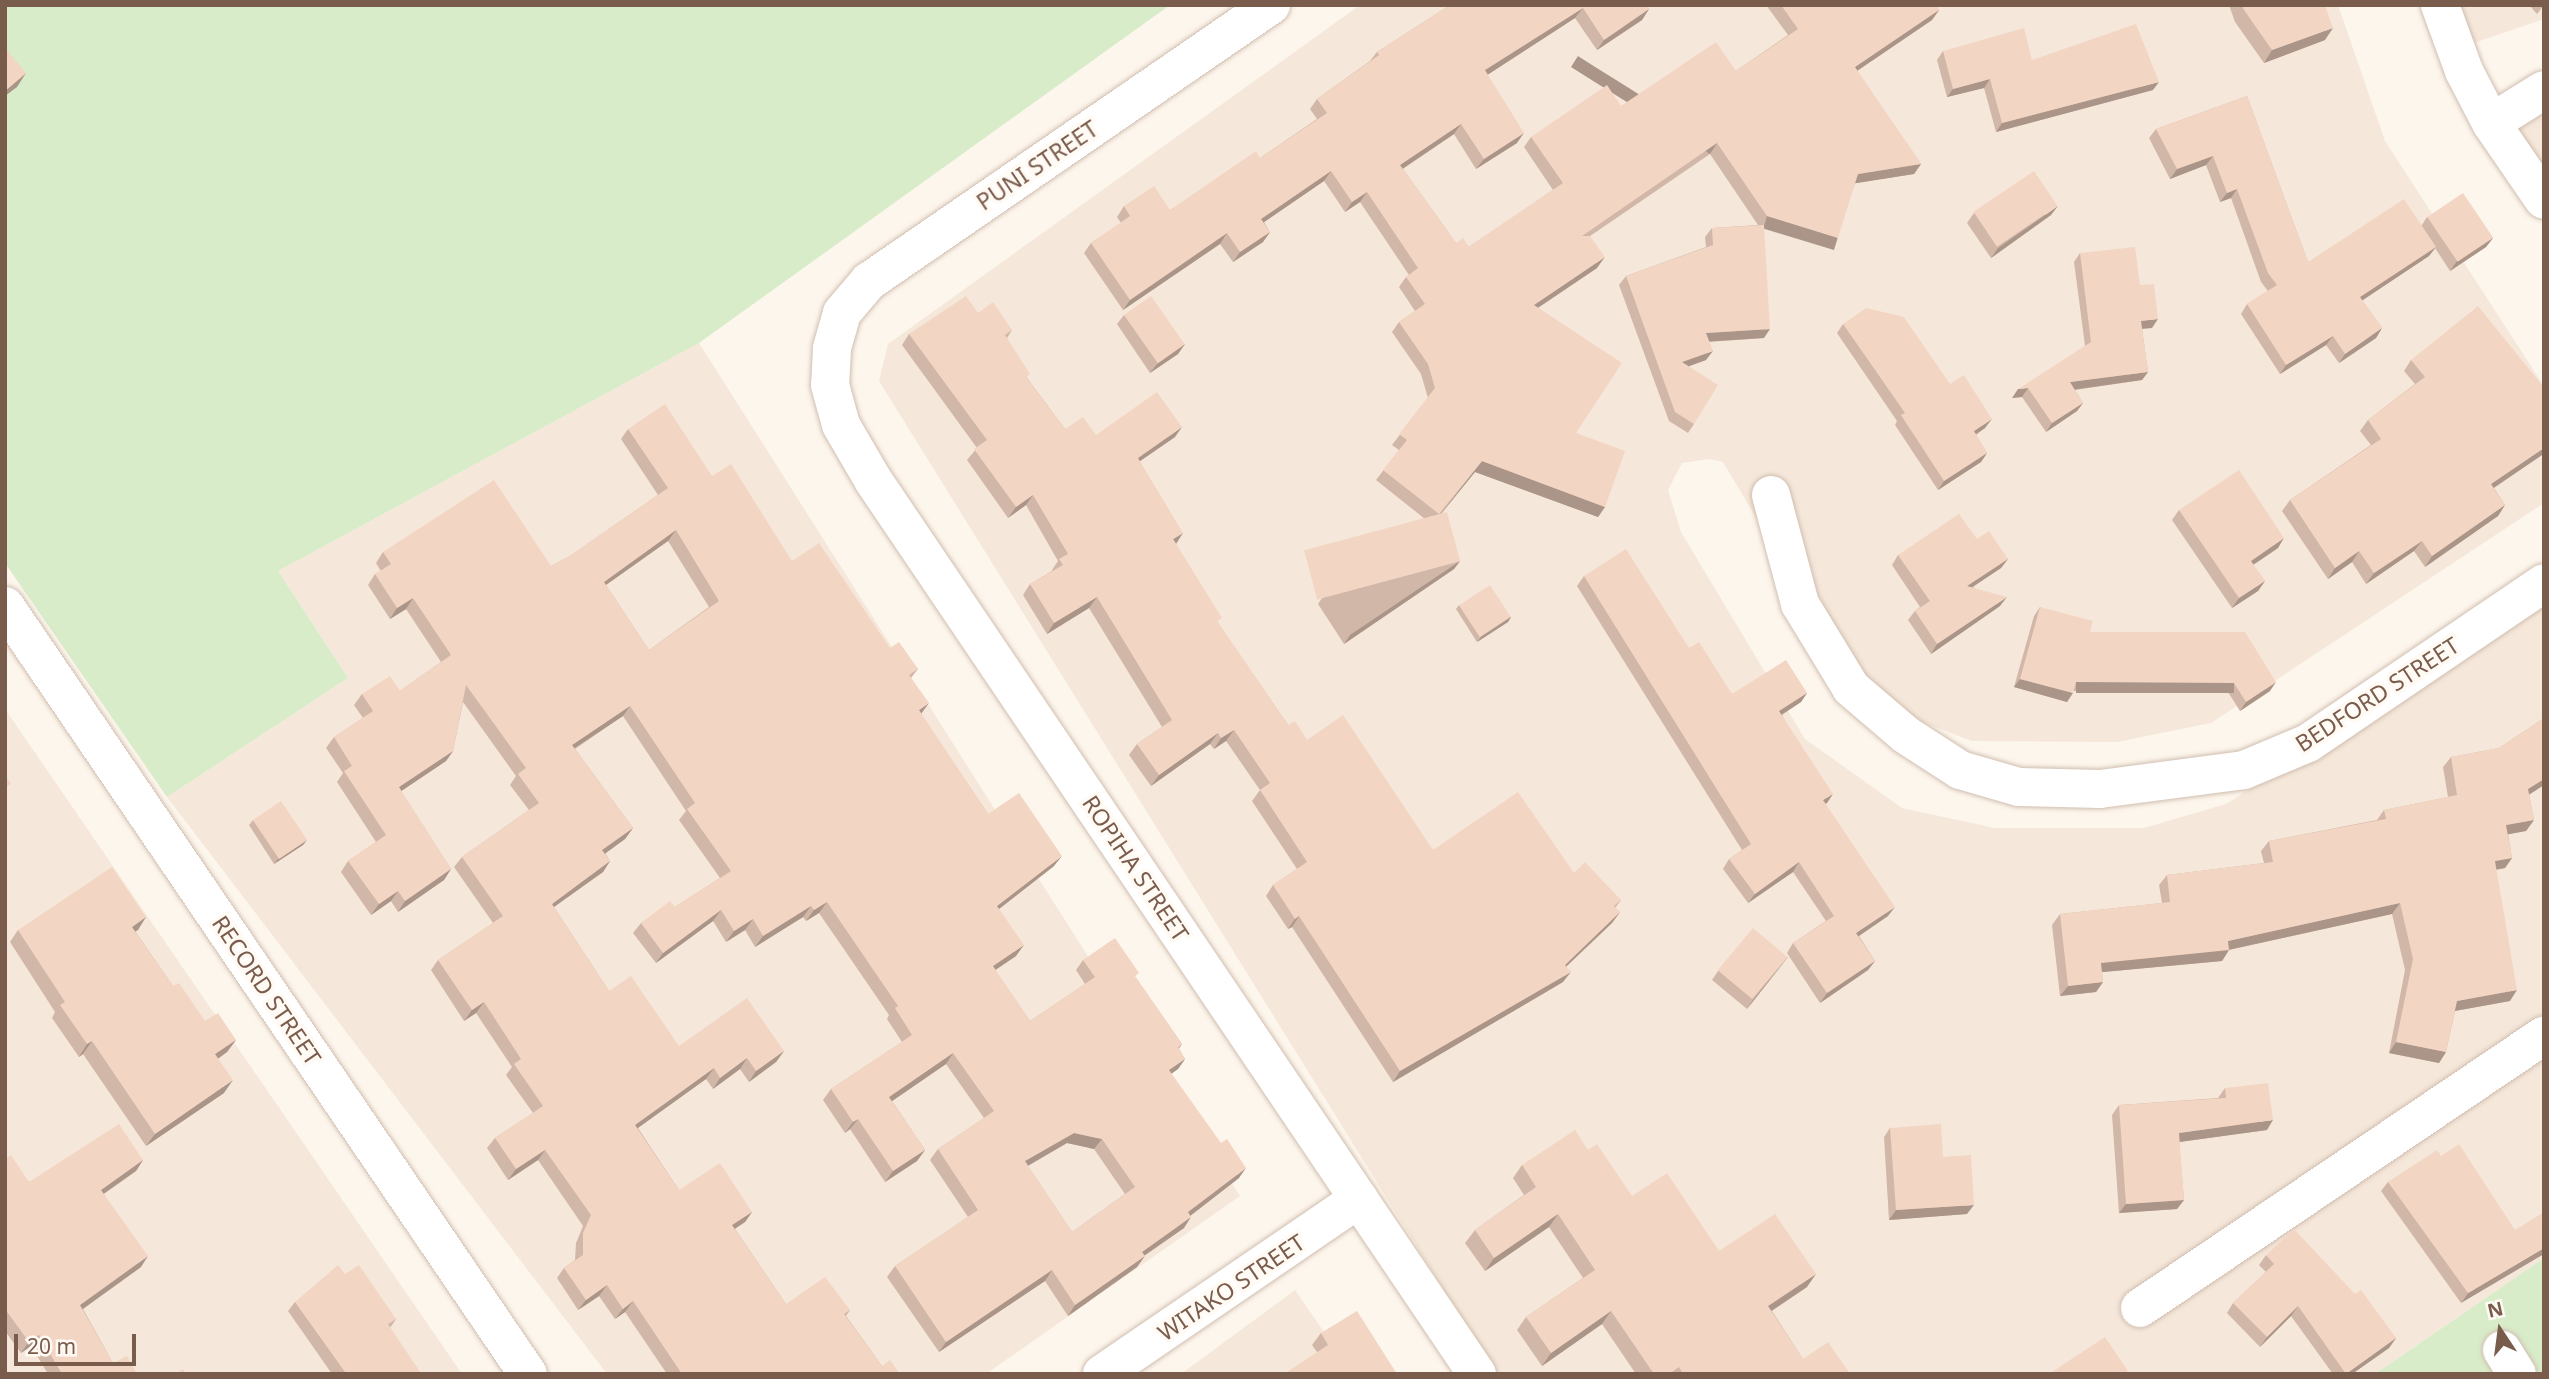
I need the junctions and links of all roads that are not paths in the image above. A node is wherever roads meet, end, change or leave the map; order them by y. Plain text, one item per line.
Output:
1 (1271, 5) edge
2 (2440, 5) edge
3 (2544, 90) edge
4 (2491, 123) junction
5 (2544, 200) edge
6 (832, 349) joint
7 (1771, 495) dead end
8 (2544, 583) edge
9 (5, 606) edge
10 (2544, 1037) edge
11 (1359, 1199) junction
12 (2140, 1308) dead end
13 (528, 1374) edge
14 (1102, 1374) edge
15 (1477, 1374) edge

1 - 6 street, PUNI STREET
2 - 4 street
3 - 4 street
4 - 5 street
6 - 11 street, ROPIHA STREET
7 - 8 street, BEDFORD STREET
9 - 13 street, RECORD STREET
10 - 12 street
11 - 14 street, WITAKO STREET
11 - 15 street, ROPIHA STREET

